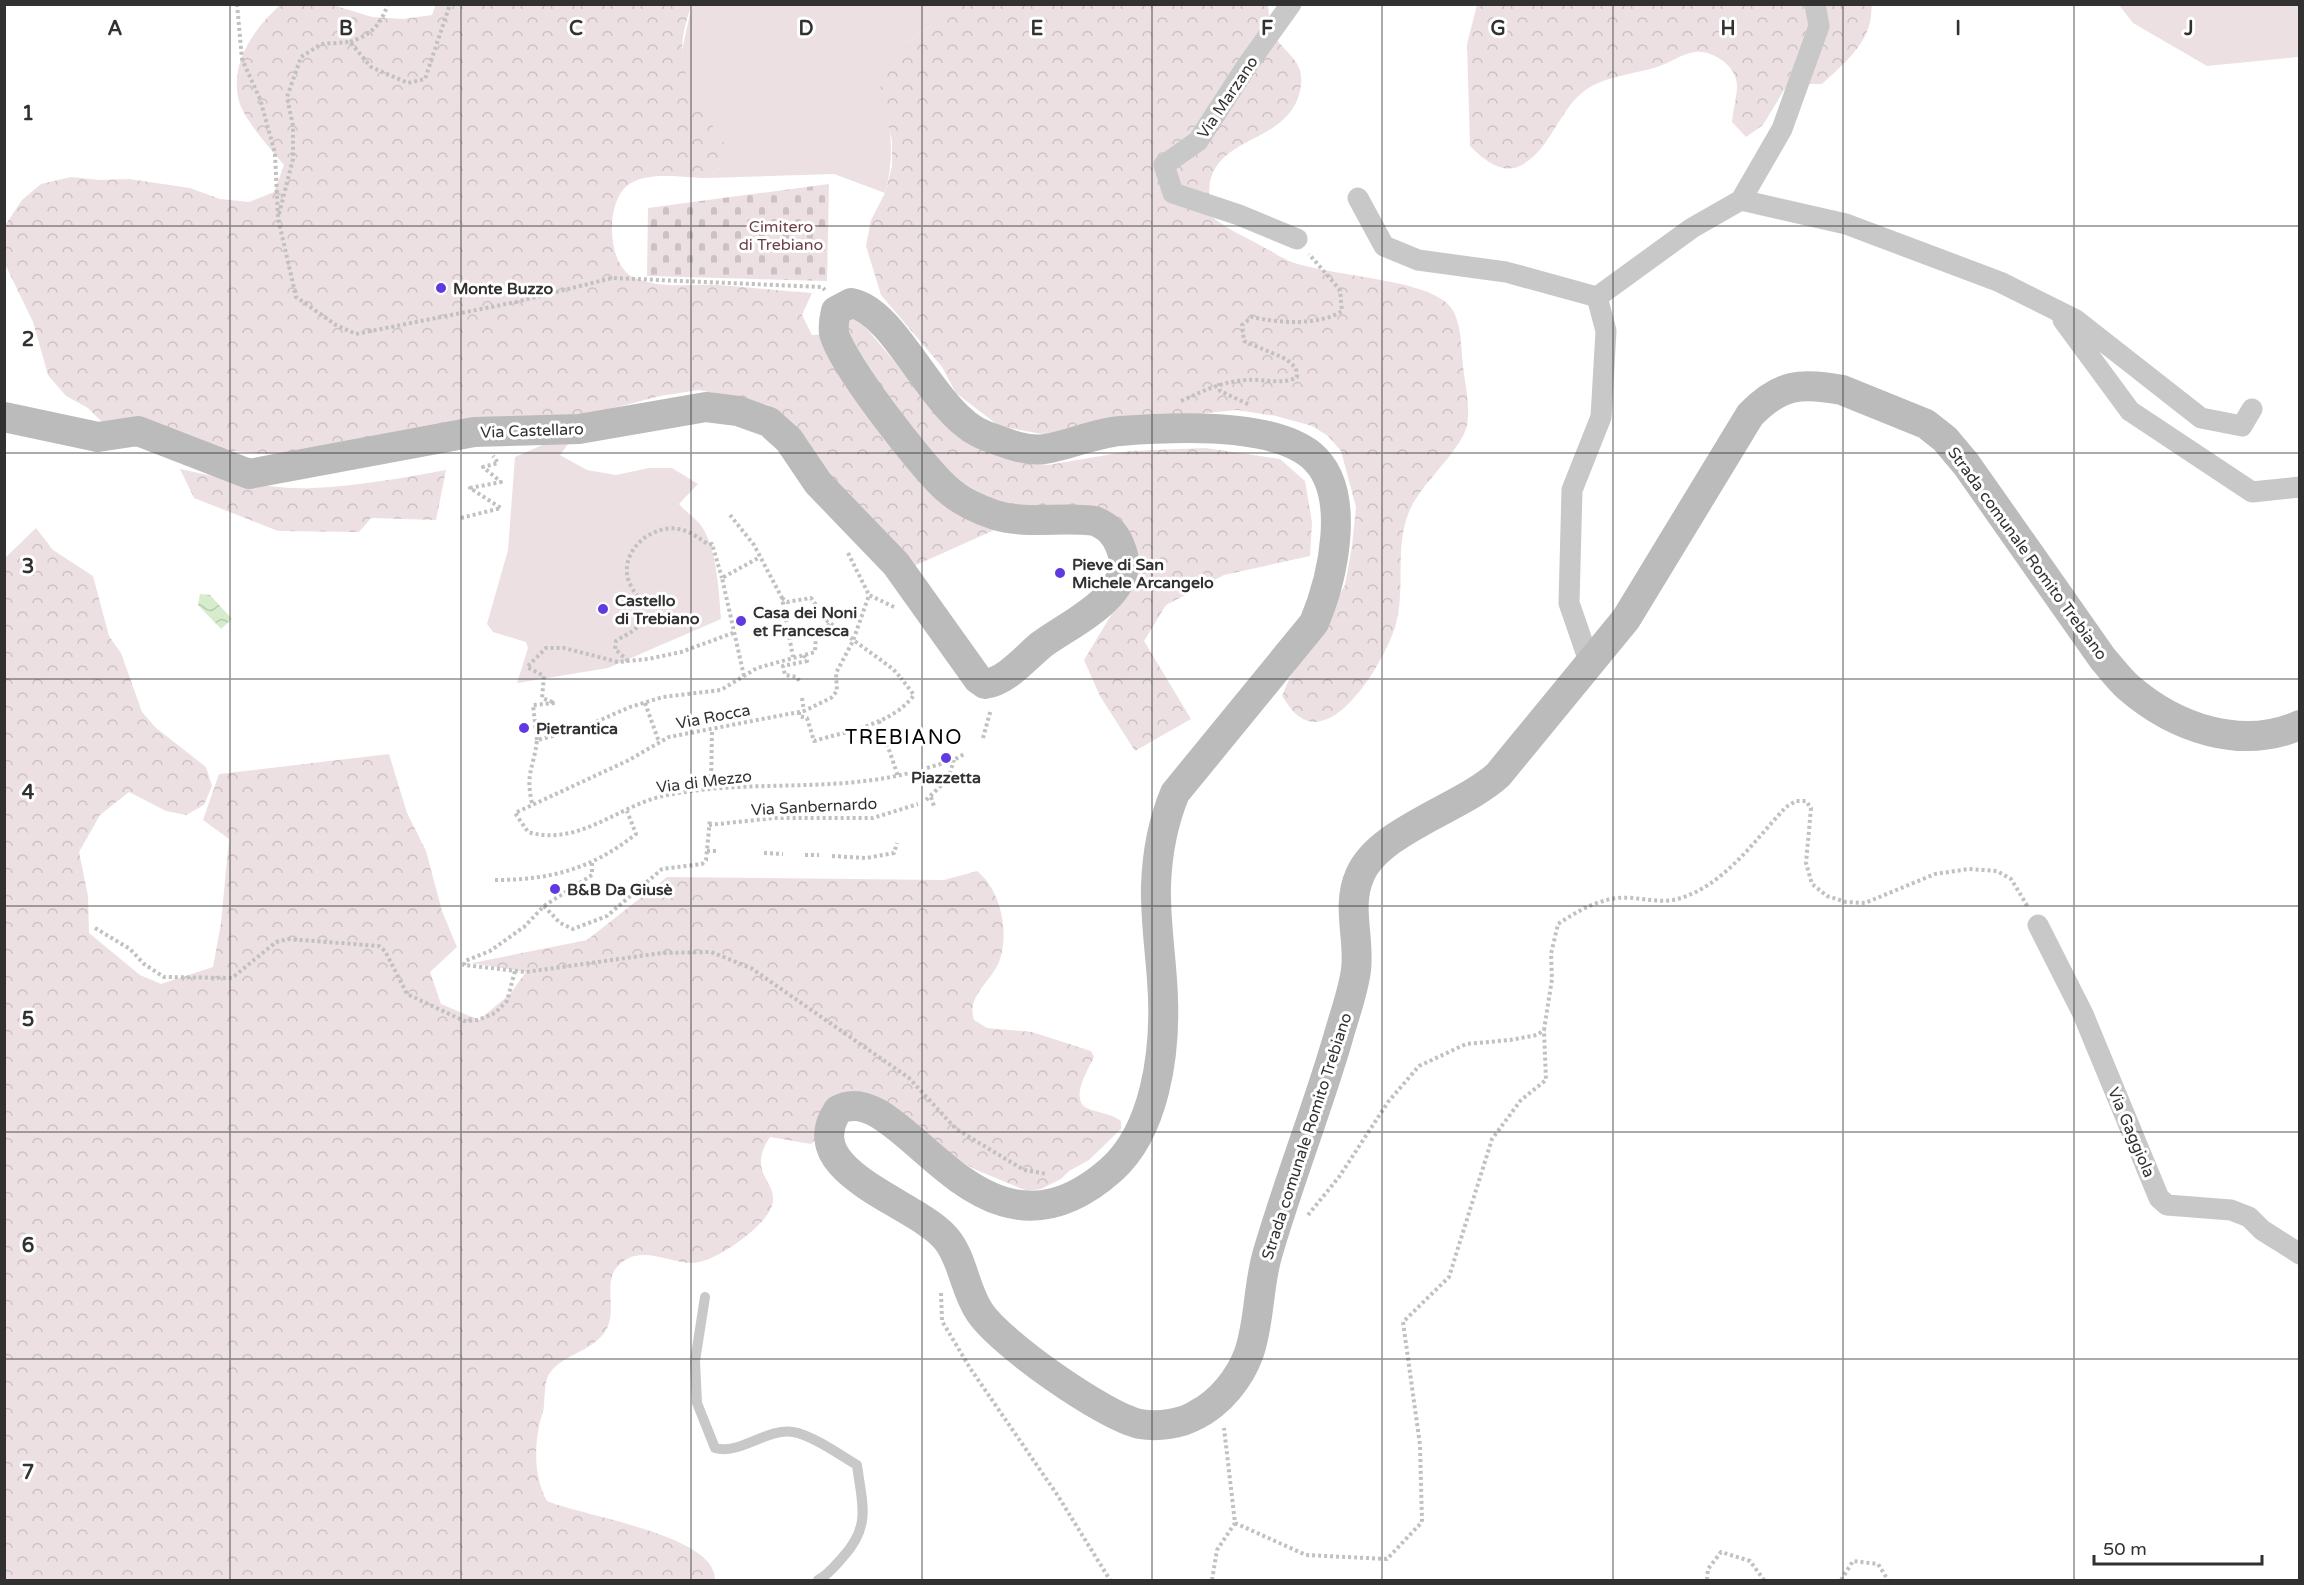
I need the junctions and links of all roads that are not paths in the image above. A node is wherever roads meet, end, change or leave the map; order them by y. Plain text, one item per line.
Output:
1 (1291, 4) edge
2 (1815, 4) edge
3 (1358, 198) dead end
4 (1741, 200) junction
5 (1297, 240) road end
6 (1597, 297) junction
7 (844, 306) joint
8 (2056, 310) junction
9 (2253, 409) dead end
10 (4, 417) edge
11 (2300, 487) edge
12 (1590, 664) junction
13 (2300, 725) edge
14 (2037, 925) road end
15 (2300, 1254) edge
16 (705, 1297) dead end
17 (818, 1581) edge

1 - 5 street, Via Marzano
2 - 4 street
3 - 6 street
4 - 6 street
4 - 8 street
6 - 12 street
7 - 10 street, Via Castellaro
7 - 12 street, Strada comunale Romito Trebiano
8 - 9 street
8 - 11 street
12 - 13 street, Strada comunale Romito Trebiano
14 - 15 street, Via Gaggiola
16 - 17 lane

